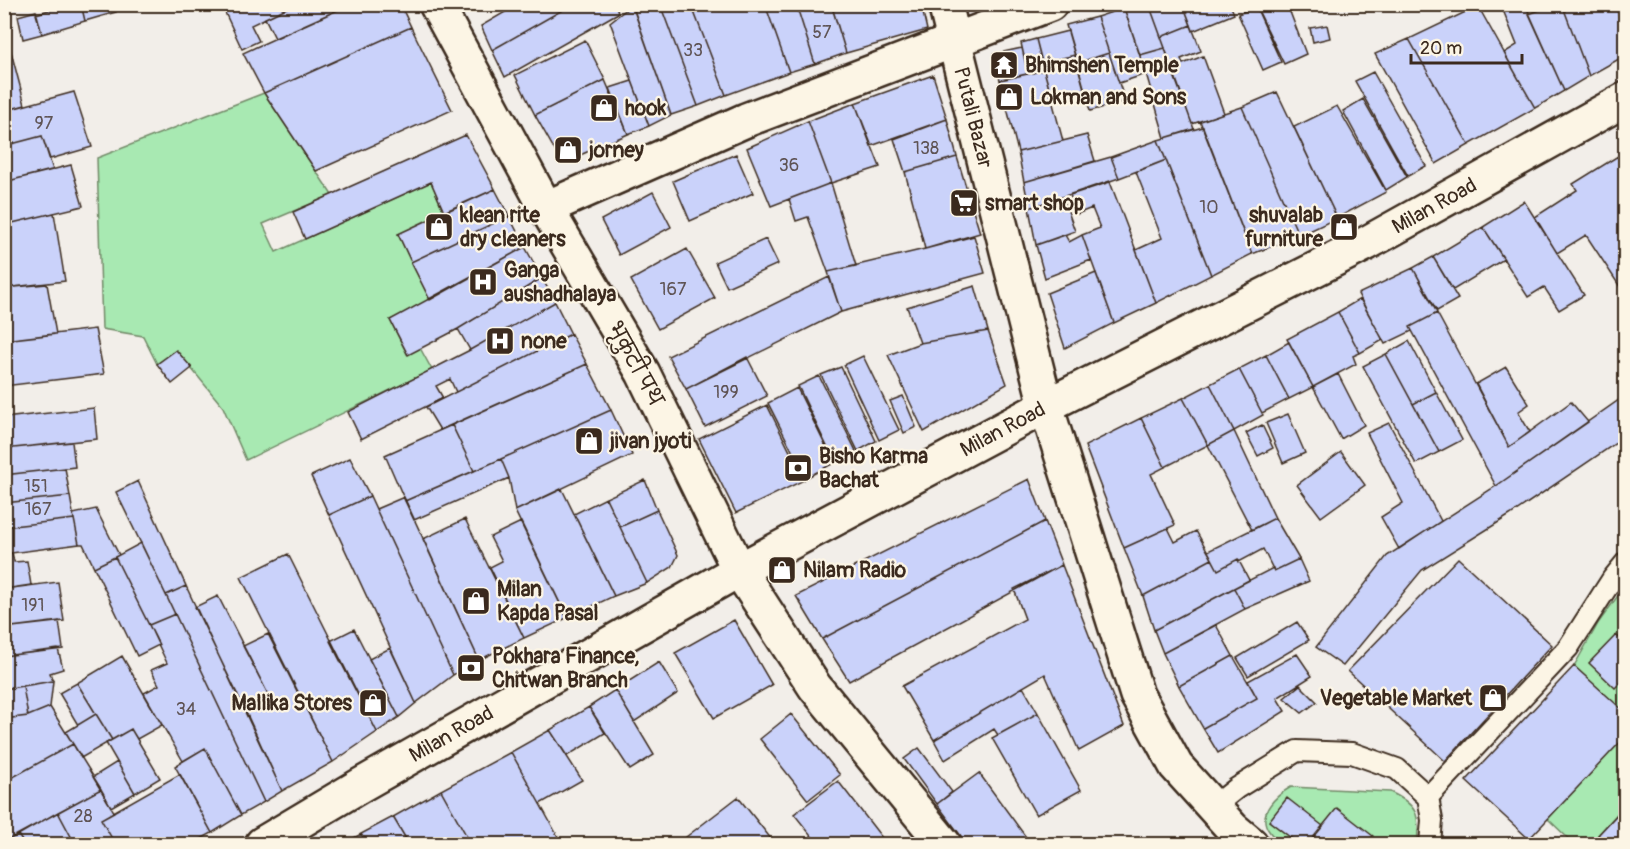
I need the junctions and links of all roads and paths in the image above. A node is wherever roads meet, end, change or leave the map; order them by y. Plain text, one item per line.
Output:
1 (436, 4) edge
2 (945, 4) edge
3 (1050, 4) edge
4 (955, 41) junction
5 (1626, 99) edge
6 (546, 208) junction
7 (1046, 406) junction
8 (1626, 562) edge
9 (739, 570) junction
10 (1428, 797) junction
11 (1213, 807) junction
12 (936, 841) edge
13 (262, 844) edge
14 (1251, 844) edge
15 (1430, 844) edge

1 - 6 street, भृकुटी पथ
2 - 4 street, Putali Bazar
3 - 4 street
4 - 6 street
4 - 7 street, Putali Bazar
5 - 7 street, Milan Road
6 - 9 street, भृकुटी पथ
7 - 9 street, Milan Road
7 - 11 street, Putali Bazar
8 - 10 lane
9 - 12 street, भृकुटी पथ
9 - 13 street, Milan Road
10 - 11 lane
10 - 15 lane
11 - 14 street, Putali Bazar

